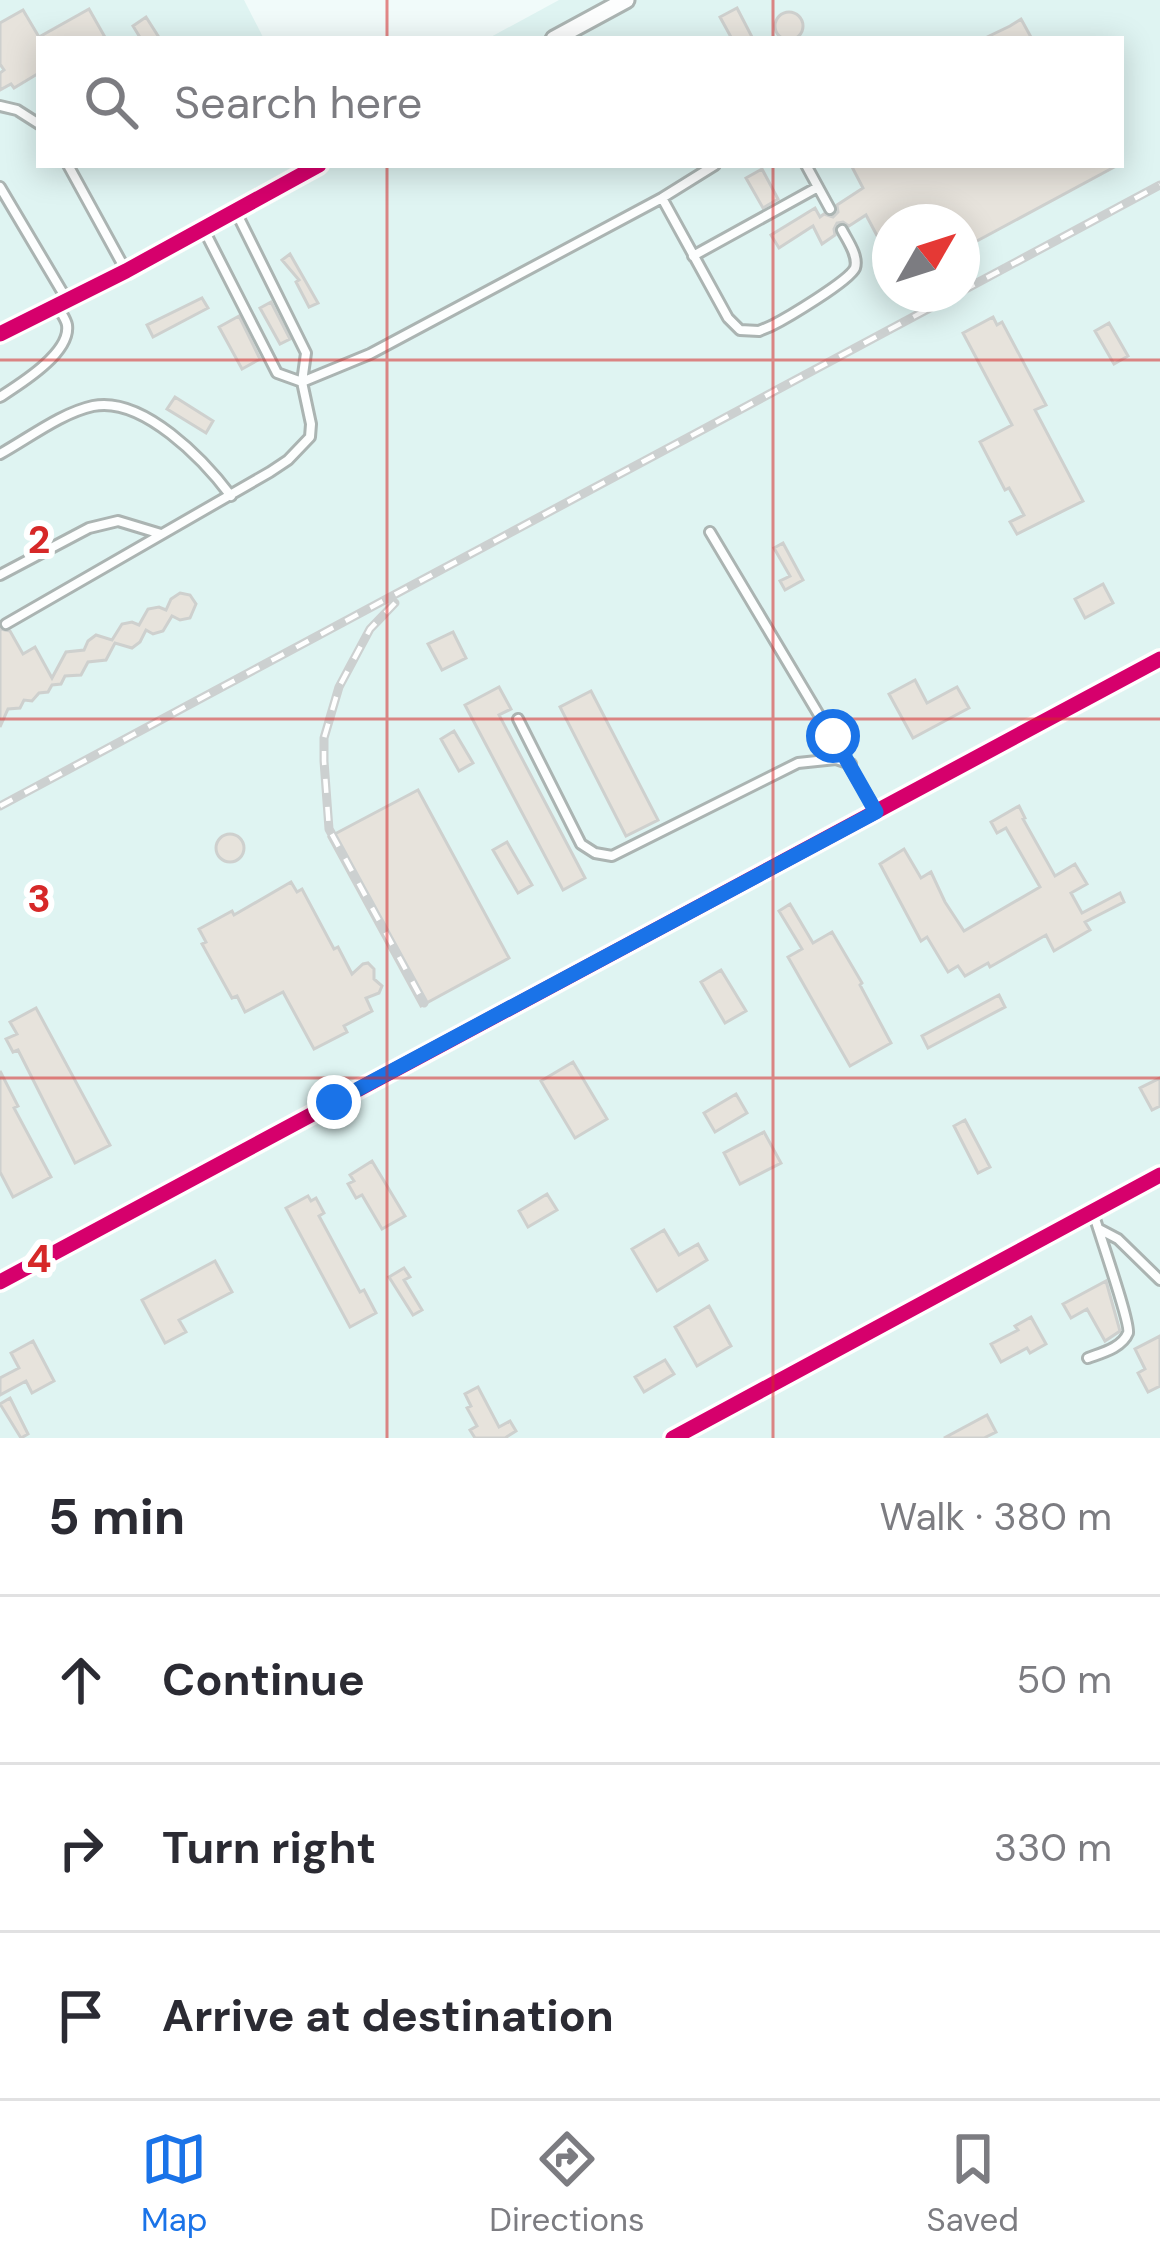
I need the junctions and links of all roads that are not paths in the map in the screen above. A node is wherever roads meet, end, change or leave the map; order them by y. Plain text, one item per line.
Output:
1 (626, 0) edge
2 (560, 36) edge
3 (0, 106) edge
4 (36, 122) edge
5 (70, 168) edge
6 (314, 168) edge
7 (710, 168) edge
8 (808, 168) edge
9 (0, 187) edge
10 (818, 187) junction
11 (662, 198) junction
12 (830, 209) dead end
13 (235, 210) junction
14 (203, 228) junction
15 (842, 230) dead end
16 (693, 256) junction
17 (126, 272) junction
18 (63, 304) junction
19 (0, 334) edge
20 (302, 382) junction
21 (0, 397) edge
22 (0, 454) edge
23 (231, 496) junction
24 (710, 532) dead end
25 (161, 534) junction
26 (0, 575) edge
27 (6, 624) dead end
28 (1160, 658) edge
29 (518, 719) dead end
30 (851, 764) junction
31 (876, 812) junction
32 (1160, 1175) edge
33 (1095, 1220) junction
34 (1160, 1280) edge
35 (0, 1282) edge
36 (1088, 1358) dead end
37 (674, 1438) edge

1 - 2 street
3 - 4 lane
5 - 17 lane
6 - 13 street
7 - 11 lane
8 - 10 lane
9 - 18 lane
10 - 12 lane
10 - 16 lane
11 - 16 lane
11 - 20 lane
13 - 14 street
13 - 20 lane
14 - 17 street
14 - 20 lane
15 - 16 lane
17 - 18 street
18 - 19 street
18 - 21 lane
20 - 23 lane
22 - 23 lane
23 - 25 lane
24 - 30 lane
25 - 26 lane
25 - 27 lane
28 - 31 street
29 - 30 lane
30 - 31 lane
31 - 35 street
32 - 33 street
33 - 34 lane
33 - 36 lane
33 - 37 street

